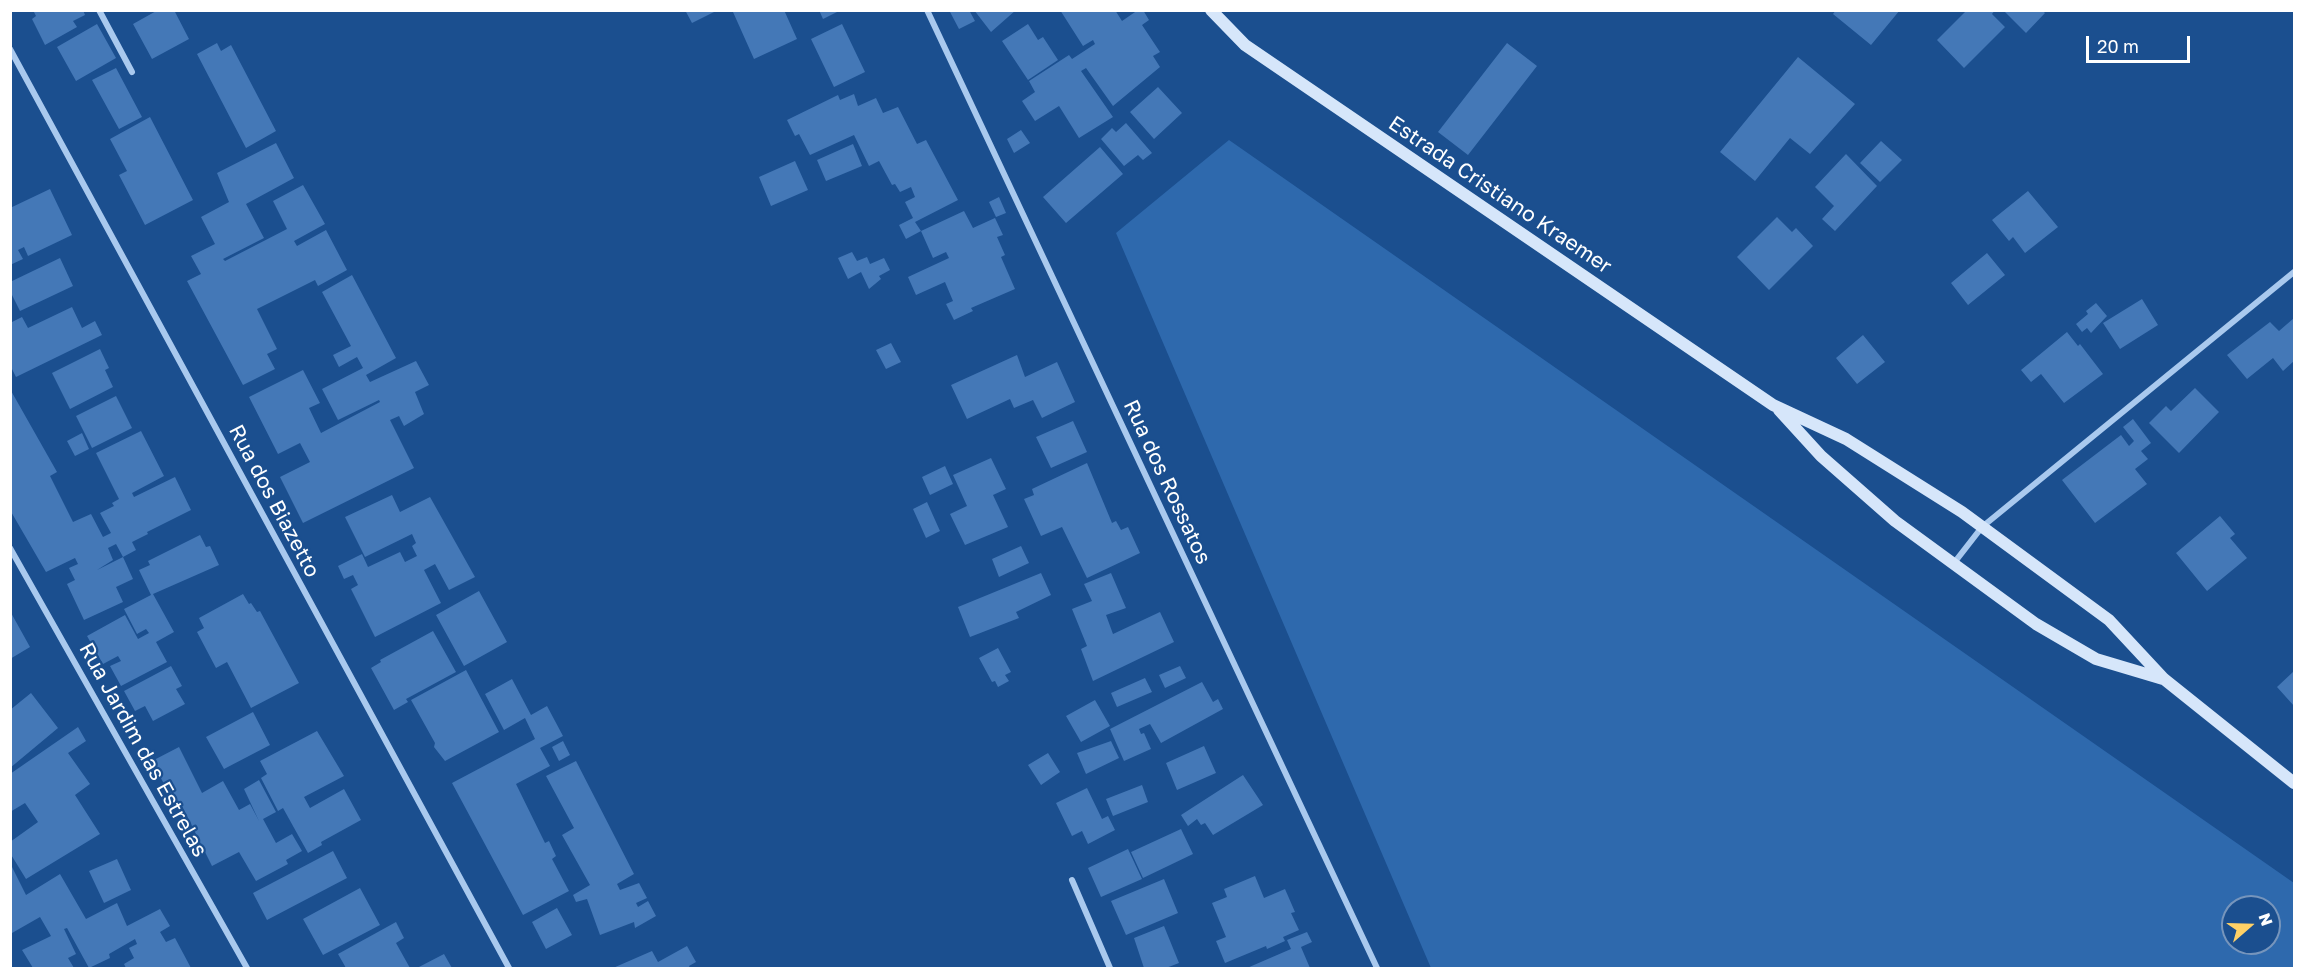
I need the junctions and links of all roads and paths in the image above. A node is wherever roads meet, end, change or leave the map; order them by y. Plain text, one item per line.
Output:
1 (99, 10) edge
2 (927, 10) edge
3 (1211, 10) edge
4 (10, 49) edge
5 (132, 72) dead end
6 (2295, 272) edge
7 (1773, 405) junction
8 (1982, 526) junction
9 (10, 548) edge
10 (1953, 564) junction
11 (2164, 679) junction
12 (2295, 783) edge
13 (1072, 880) dead end
14 (247, 969) edge
15 (509, 969) edge
16 (1110, 969) edge
17 (1377, 969) edge

1 - 5 street
2 - 17 street, Rua dos Rossatos
3 - 7 main road, Estrada Cristiano Kraemer
4 - 15 street, Rua dos Biazetto
6 - 8 street
7 - 8 main road, Estrada Cristiano Kraemer
7 - 10 main road, Estrada Cristiano Kraemer
8 - 10 street
8 - 11 main road, Estrada Cristiano Kraemer
9 - 14 street, Rua Jardim das Estrelas
10 - 11 main road, Estrada Cristiano Kraemer
11 - 12 main road, Estrada Cristiano Kraemer
13 - 16 street

